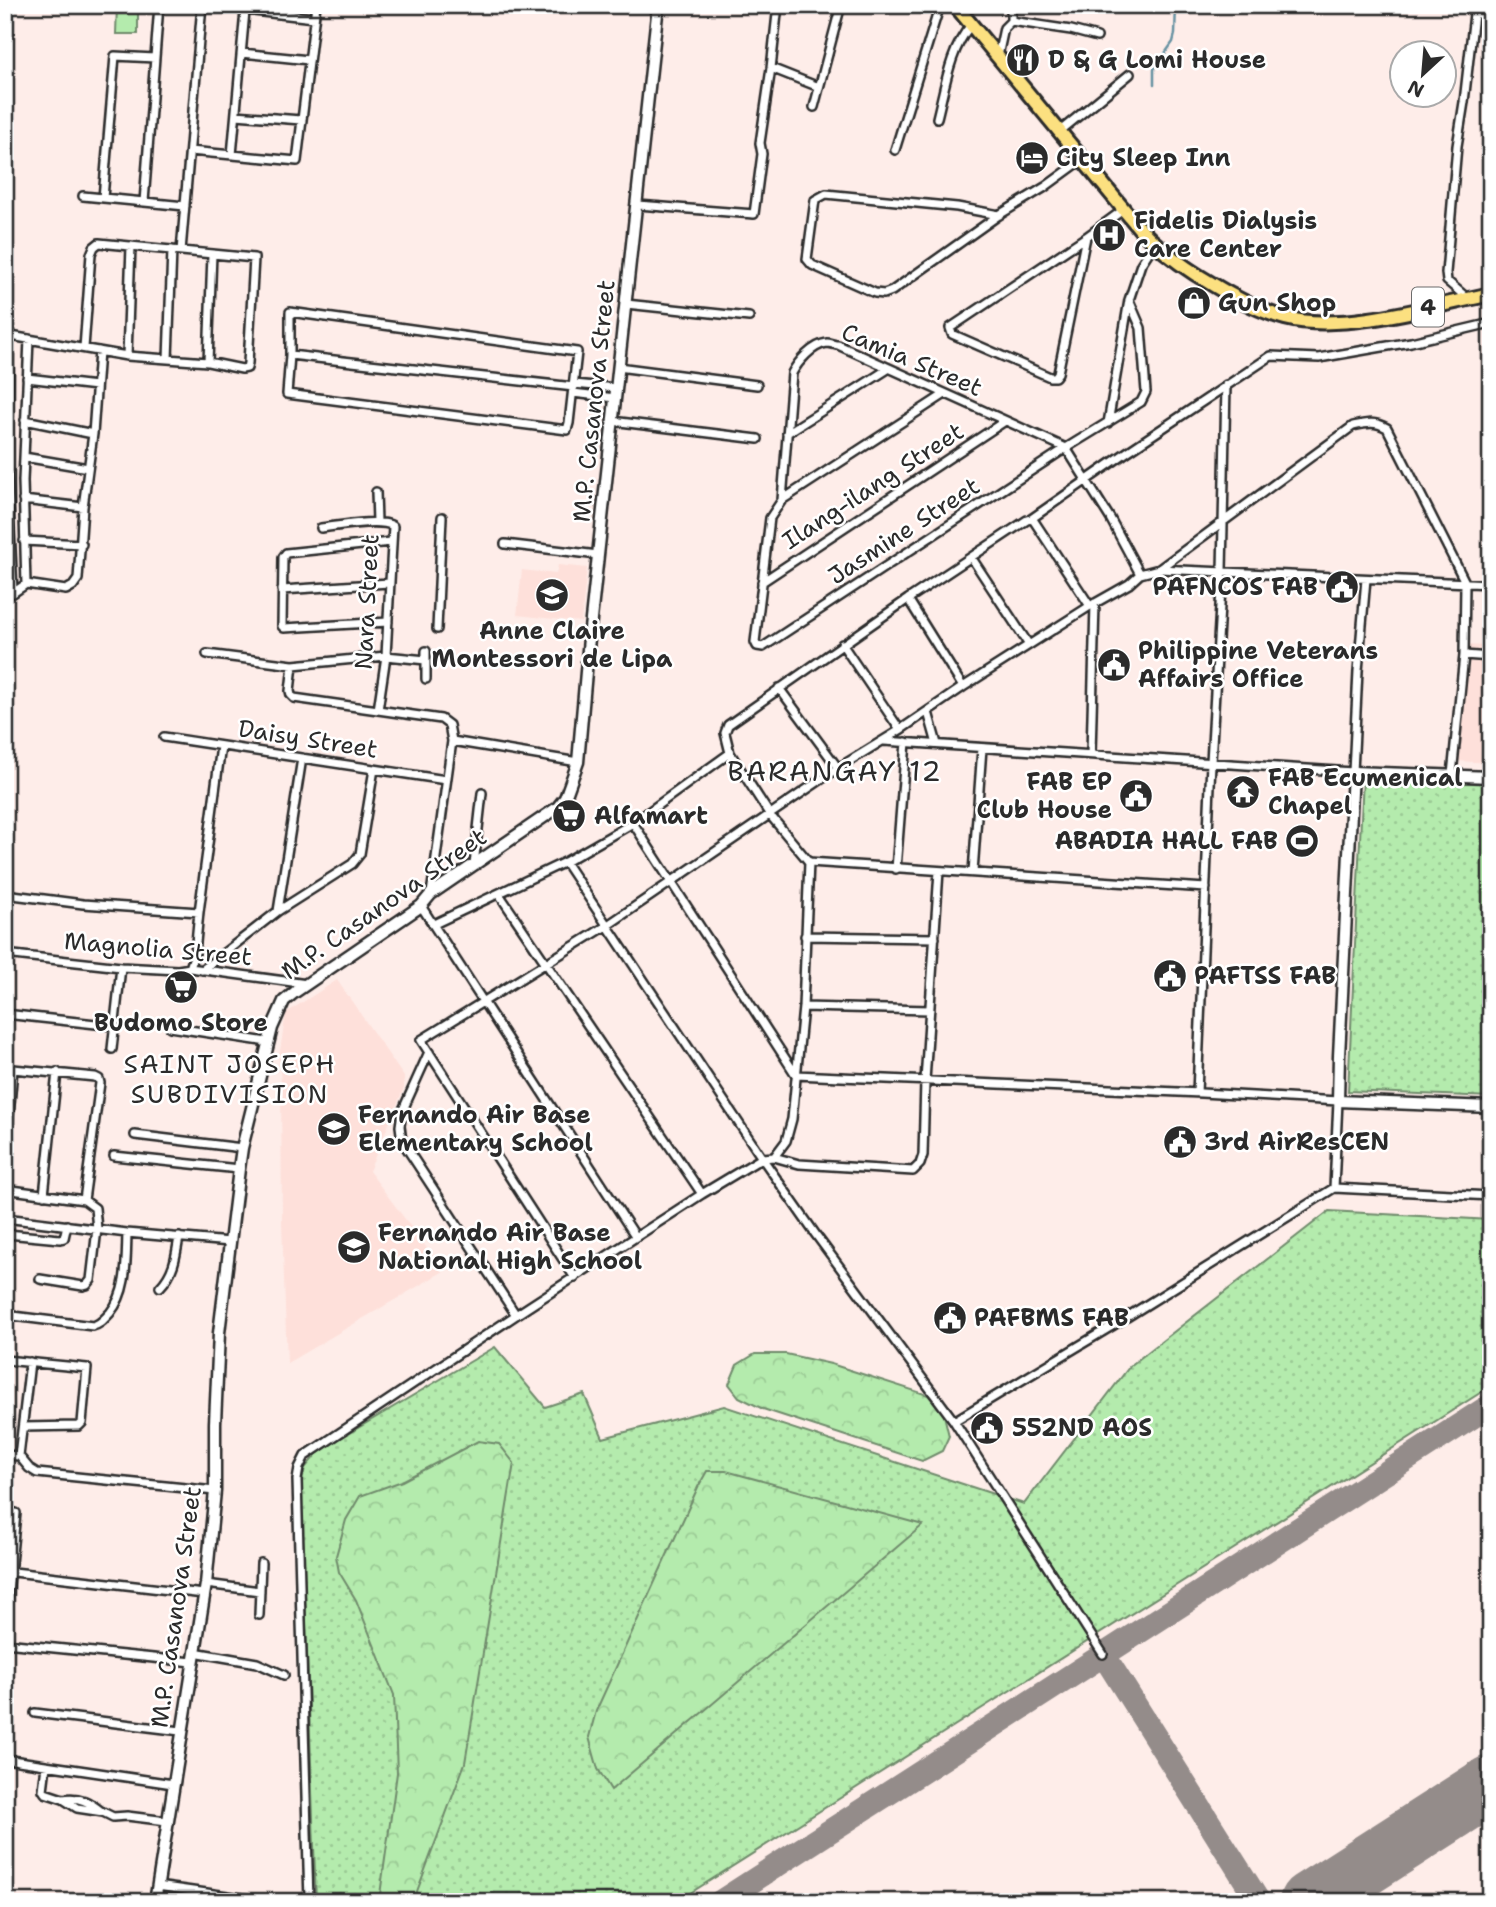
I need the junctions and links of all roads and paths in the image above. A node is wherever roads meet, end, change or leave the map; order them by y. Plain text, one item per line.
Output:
1 (159, 5) edge
2 (202, 5) edge
3 (316, 5) edge
4 (659, 5) edge
5 (778, 5) edge
6 (841, 5) edge
7 (940, 5) edge
8 (955, 5) edge
9 (1012, 5) edge
10 (1474, 10) edge
11 (245, 11) junction
12 (1491, 14) edge
13 (314, 18) junction
14 (1011, 21) junction
15 (971, 25) junction
16 (1097, 37) dead end
17 (242, 53) junction
18 (998, 57) junction
19 (155, 58) junction
20 (309, 60) junction
21 (771, 68) junction
22 (1130, 75) dead end
23 (819, 87) junction
24 (814, 107) dead end
25 (236, 115) junction
26 (937, 118) dead end
27 (301, 120) junction
28 (1058, 132) junction
29 (190, 150) junction
30 (895, 150) dead end
31 (232, 155) junction
32 (1082, 160) junction
33 (83, 196) dead end
34 (103, 198) junction
35 (144, 202) junction
36 (638, 205) junction
37 (185, 206) junction
38 (1123, 210) junction
39 (999, 215) junction
40 (1086, 237) junction
41 (1154, 244) junction
42 (131, 246) junction
43 (177, 250) junction
44 (212, 254) junction
45 (1491, 294) edge
46 (1468, 299) junction
47 (1129, 300) junction
48 (626, 304) junction
49 (749, 317) dead end
50 (1491, 323) edge
51 (7, 335) edge
52 (29, 339) junction
53 (84, 348) junction
54 (99, 351) junction
55 (290, 355) junction
56 (127, 356) junction
57 (168, 359) junction
58 (208, 362) junction
59 (618, 366) junction
60 (888, 369) junction
61 (7, 377) edge
62 (27, 378) junction
63 (757, 385) dead end
64 (96, 386) junction
65 (1226, 386) junction
66 (574, 388) junction
67 (616, 393) junction
68 (945, 394) junction
69 (6, 415) edge
70 (26, 420) junction
71 (612, 421) junction
72 (1005, 421) junction
73 (1108, 423) junction
74 (787, 433) junction
75 (93, 434) junction
76 (758, 439) dead end
77 (1066, 448) junction
78 (24, 457) junction
79 (6, 463) edge
80 (88, 468) junction
81 (1086, 479) junction
82 (376, 492) dead end
83 (23, 500) junction
84 (782, 500) junction
85 (83, 507) junction
86 (7, 514) edge
87 (442, 517) dead end
88 (1031, 519) junction
89 (377, 523) junction
90 (1223, 523) junction
91 (321, 528) dead end
92 (24, 541) junction
93 (391, 542) junction
94 (82, 544) junction
95 (505, 544) dead end
96 (8, 554) edge
97 (598, 555) junction
98 (971, 557) junction
99 (1159, 569) junction
100 (1222, 571) junction
101 (1140, 574) junction
102 (1366, 579) junction
103 (762, 582) junction
104 (1465, 582) junction
105 (389, 583) junction
106 (26, 584) junction
107 (1491, 584) edge
108 (282, 590) junction
109 (9, 594) edge
110 (908, 599) junction
111 (1093, 605) junction
112 (388, 622) junction
113 (437, 629) dead end
114 (842, 644) junction
115 (1029, 645) junction
116 (426, 651) dead end
117 (207, 654) dead end
118 (1464, 654) junction
119 (386, 656) junction
120 (1491, 657) edge
121 (426, 660) junction
122 (293, 665) junction
123 (426, 679) dead end
124 (963, 687) junction
125 (779, 688) junction
126 (378, 710) junction
127 (928, 712) junction
128 (900, 730) junction
129 (164, 737) dead end
130 (452, 741) junction
131 (884, 741) junction
132 (906, 742) junction
133 (937, 744) junction
134 (221, 746) junction
135 (982, 748) junction
136 (730, 753) junction
137 (1091, 754) junction
138 (302, 758) junction
139 (578, 762) junction
140 (1211, 762) junction
141 (838, 768) junction
142 (374, 769) junction
143 (1353, 772) junction
144 (1452, 775) junction
145 (1491, 777) edge
146 (446, 779) junction
147 (482, 793) dead end
148 (770, 815) junction
149 (633, 823) junction
150 (565, 862) junction
151 (809, 862) junction
152 (474, 865) junction
153 (896, 869) junction
154 (939, 871) junction
155 (973, 872) junction
156 (671, 883) junction
157 (1206, 888) junction
158 (5, 894) edge
159 (431, 894) junction
160 (499, 894) junction
161 (421, 906) junction
162 (278, 911) junction
163 (198, 912) junction
164 (434, 924) junction
165 (608, 925) junction
166 (806, 936) junction
167 (935, 938) junction
168 (5, 954) edge
169 (547, 963) junction
170 (121, 967) junction
171 (190, 968) junction
172 (201, 970) junction
173 (307, 984) junction
174 (485, 1002) junction
175 (803, 1007) junction
176 (930, 1010) junction
177 (5, 1014) edge
178 (114, 1026) junction
179 (170, 1027) dead end
180 (267, 1042) junction
181 (112, 1049) dead end
182 (429, 1052) junction
183 (57, 1072) junction
184 (796, 1075) junction
185 (925, 1081) junction
186 (1197, 1093) junction
187 (1338, 1101) junction
188 (1491, 1107) edge
189 (135, 1135) dead end
190 (242, 1148) junction
191 (114, 1156) dead end
192 (775, 1157) junction
193 (762, 1158) junction
194 (5, 1163) edge
195 (239, 1169) junction
196 (1334, 1188) junction
197 (5, 1189) edge
198 (702, 1194) junction
199 (44, 1195) junction
200 (1491, 1196) edge
201 (85, 1200) junction
202 (5, 1217) edge
203 (67, 1225) junction
204 (97, 1229) junction
205 (127, 1233) junction
206 (7, 1234) dead end
207 (179, 1237) junction
208 (636, 1237) junction
209 (230, 1242) junction
210 (575, 1278) junction
211 (40, 1279) dead end
212 (160, 1287) dead end
213 (5, 1315) edge
214 (516, 1315) junction
215 (5, 1360) edge
216 (30, 1362) junction
217 (954, 1421) junction
218 (23, 1427) junction
219 (5, 1455) edge
220 (19, 1456) junction
221 (215, 1491) junction
222 (5, 1512) edge
223 (261, 1563) dead end
224 (8, 1572) edge
225 (205, 1589) junction
226 (260, 1591) junction
227 (259, 1615) dead end
228 (5, 1625) edge
229 (5, 1643) edge
230 (1103, 1654) dead end
231 (193, 1657) junction
232 (284, 1675) dead end
233 (35, 1713) dead end
234 (181, 1731) junction
235 (5, 1759) edge
236 (46, 1766) junction
237 (173, 1784) junction
238 (167, 1821) junction
239 (157, 1886) junction
240 (155, 1902) edge
241 (270, 1902) edge
242 (309, 1902) edge

1 - 19 street
2 - 11 street
2 - 29 street
3 - 13 street
4 - 36 street, M.P. Casanova Street
5 - 21 street
6 - 23 street
7 - 30 street
8 - 15 highway, 4
9 - 14 street
10 - 12 street
10 - 46 street
11 - 13 street
11 - 17 street
13 - 20 street
14 - 16 street
14 - 18 street
15 - 18 highway, 4
15 - 26 street
17 - 20 street
17 - 25 street
18 - 28 highway, 4
19 - 34 street
19 - 35 street
20 - 27 street
21 - 23 street
21 - 36 street
22 - 28 street
23 - 24 street
25 - 27 street
25 - 31 street
27 - 31 street
28 - 32 highway, 4
29 - 31 street
29 - 37 street
32 - 38 highway, 4
32 - 39 street
33 - 34 street
34 - 35 street
35 - 37 street
36 - 48 street, M.P. Casanova Street
37 - 43 street
38 - 40 street
38 - 41 highway, 4
39 - 39 street
40 - 40 street
41 - 46 highway, 4
41 - 47 street
42 - 43 street
42 - 53 street
42 - 56 street
43 - 44 street
43 - 57 street
44 - 58 street
44 - 58 street
45 - 46 highway, 4
47 - 73 street
47 - 73 street, Jasmine Street
48 - 49 street
48 - 59 street, M.P. Casanova Street
50 - 65 street
51 - 52 street
51 - 61 street
52 - 53 street
52 - 62 street
53 - 54 street
54 - 56 street
54 - 64 street
55 - 66 street
55 - 66 street
55 - 66 street
56 - 57 street
57 - 58 street
59 - 63 street
59 - 67 street, M.P. Casanova Street
60 - 68 street, Camia Street
60 - 74 street
60 - 74 street, Camia Street
61 - 69 street
62 - 64 street
62 - 70 street
64 - 75 street
65 - 81 street
65 - 90 street
66 - 67 street
67 - 71 street, M.P. Casanova Street
68 - 72 street, Camia Street
68 - 84 street
69 - 79 street
70 - 75 street
70 - 78 street
71 - 76 street
71 - 97 street, M.P. Casanova Street
72 - 77 street, Camia Street
72 - 103 street, Ilang-ilang Street
73 - 77 street, Jasmine Street
74 - 84 street, Camia Street
75 - 80 street
77 - 81 street
77 - 103 street, Jasmine Street
78 - 80 street
78 - 83 street
79 - 86 street
80 - 85 street
81 - 88 street
81 - 101 street
82 - 89 street
83 - 85 street
83 - 92 street
84 - 103 street
85 - 94 street
86 - 96 street
87 - 113 street
88 - 98 street
88 - 111 street
89 - 91 street, Nara Street
89 - 93 street, Nara Street
90 - 99 street
90 - 100 street
90 - 104 street
92 - 94 street
92 - 106 street
93 - 105 street, Nara Street
93 - 108 street
94 - 106 street
95 - 97 street
96 - 109 street
97 - 139 street, M.P. Casanova Street
98 - 110 street
98 - 115 street
99 - 100 street
99 - 101 street
100 - 102 street
100 - 140 street
101 - 111 street
102 - 104 street
102 - 143 street
104 - 107 street
104 - 118 street
105 - 108 street
105 - 112 street, Nara Street
106 - 109 street
108 - 112 street
110 - 114 street
110 - 124 street
111 - 115 street
111 - 137 street
112 - 119 street, Nara Street
114 - 125 street
114 - 128 street
115 - 124 street
116 - 121 street
117 - 122 street
118 - 120 street
118 - 144 street
119 - 121 street
119 - 122 street
119 - 126 street, Nara Street
121 - 123 street
122 - 126 street
124 - 127 street
125 - 136 street
125 - 141 street
126 - 130 street
127 - 128 street
127 - 133 street
128 - 131 street
129 - 134 street, Daisy Street
130 - 139 street
130 - 146 street
131 - 132 street
131 - 141 street
132 - 133 street
132 - 153 street
133 - 135 street
134 - 138 street, Daisy Street
134 - 163 street
135 - 137 street
135 - 155 street
136 - 148 street
136 - 149 street
137 - 140 street
138 - 142 street, Daisy Street
138 - 162 street
139 - 152 street, M.P. Casanova Street
140 - 143 street
140 - 157 street
141 - 148 street
142 - 146 street, Daisy Street
142 - 162 street
143 - 144 street
143 - 187 street
144 - 145 street
146 - 159 street
147 - 152 street
148 - 151 street
148 - 156 street
149 - 150 street
149 - 156 street
150 - 160 street
150 - 165 street
151 - 153 street
151 - 166 street
152 - 159 street, M.P. Casanova Street
153 - 154 street
154 - 155 street
154 - 167 street
155 - 157 street
156 - 165 street
156 - 184 street
157 - 186 street
158 - 163 street
159 - 161 street, M.P. Casanova Street
160 - 164 street
160 - 169 street
161 - 164 street
161 - 173 street, M.P. Casanova Street
162 - 172 street
163 - 171 street
164 - 174 street
165 - 169 street
165 - 193 street
166 - 167 street
166 - 175 street
167 - 176 street
168 - 170 street, Magnolia Street
169 - 174 street
169 - 198 street
170 - 171 street, Magnolia Street
170 - 178 street
171 - 172 street, Magnolia Street
172 - 173 street, Magnolia Street
173 - 180 street, M.P. Casanova Street
174 - 182 street
174 - 208 street
175 - 176 street
175 - 184 street
176 - 185 street
177 - 178 street
178 - 181 street
179 - 180 street
180 - 190 street, M.P. Casanova Street
182 - 210 street
182 - 214 street
183 - 194 street
183 - 199 street
183 - 201 street
184 - 185 street
184 - 192 street
185 - 186 street
185 - 192 street
186 - 187 street
187 - 188 street
187 - 196 street
189 - 190 street
190 - 195 street, M.P. Casanova Street
191 - 195 street
192 - 193 street
193 - 198 street
193 - 217 street
195 - 209 street, M.P. Casanova Street
196 - 200 street
196 - 217 street
197 - 199 street
198 - 208 street
199 - 201 street
201 - 204 street
202 - 203 street
203 - 204 street
203 - 206 street
204 - 205 street
204 - 211 street
205 - 207 street
205 - 213 street
207 - 209 street
207 - 212 street
208 - 210 street
209 - 221 street, M.P. Casanova Street
210 - 214 street
214 - 242 street
215 - 216 street
216 - 218 street
216 - 218 street
217 - 230 street
218 - 220 street
219 - 220 street
220 - 221 street
221 - 225 street, M.P. Casanova Street
222 - 224 street
223 - 226 street
224 - 225 street
224 - 228 street
225 - 226 street
225 - 231 street, M.P. Casanova Street
226 - 227 street
229 - 231 street
231 - 232 street
231 - 234 street, M.P. Casanova Street
233 - 234 street
234 - 237 street, M.P. Casanova Street
235 - 236 street
236 - 237 street
236 - 238 street
237 - 238 street, M.P. Casanova Street
238 - 239 street, M.P. Casanova Street
239 - 240 street, M.P. Casanova Street
239 - 241 street

